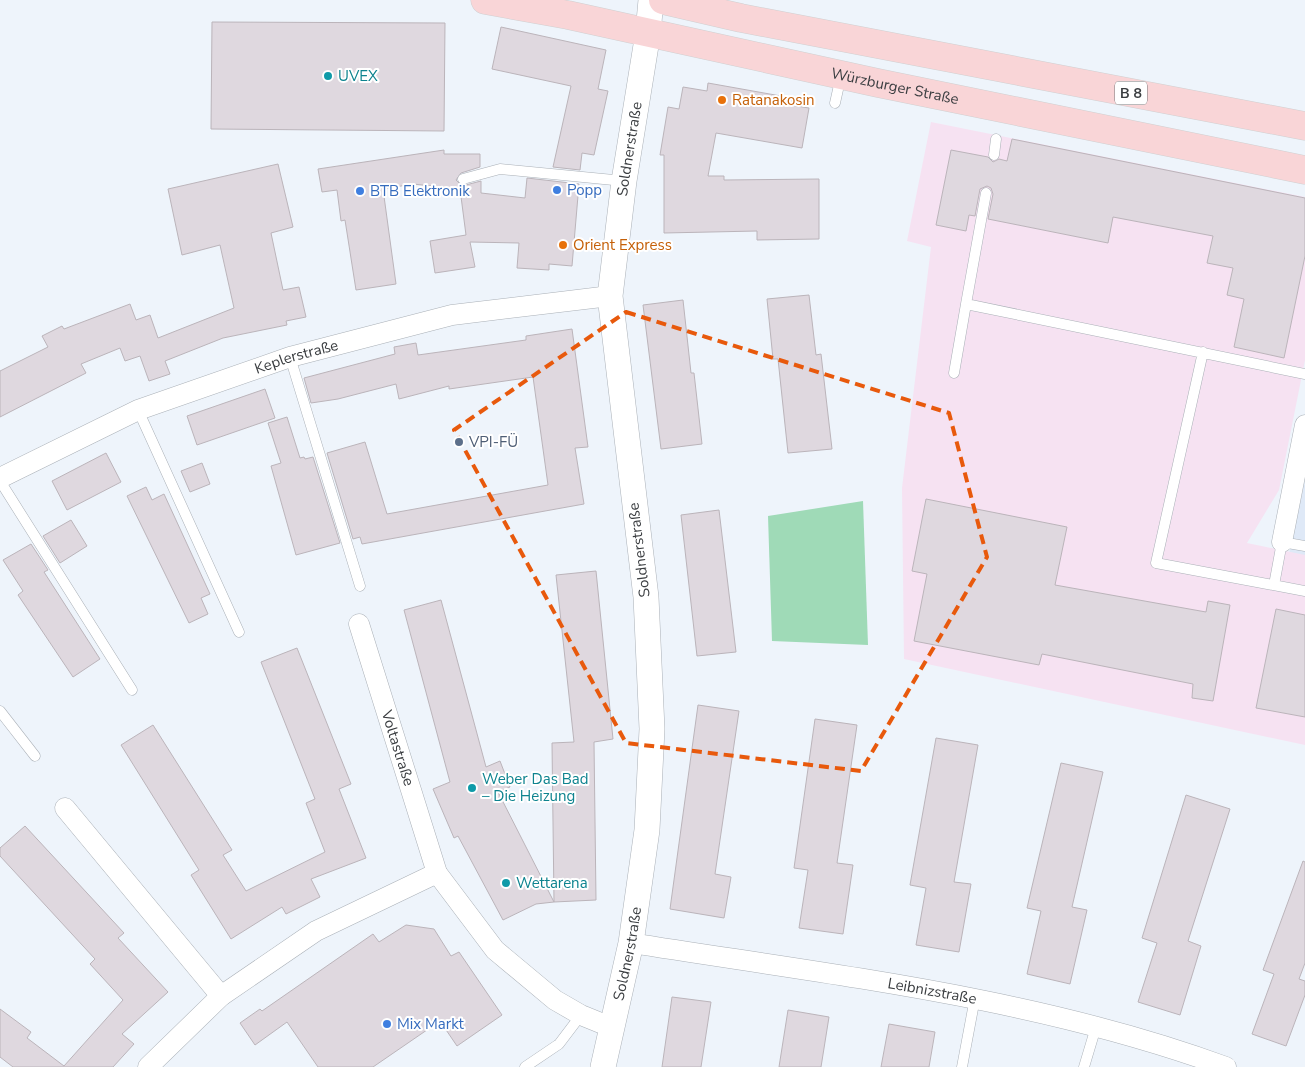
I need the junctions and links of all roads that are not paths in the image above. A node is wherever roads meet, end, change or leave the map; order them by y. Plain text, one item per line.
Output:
1 (485, 0) edge
2 (652, 0) edge
3 (663, 0) edge
4 (648, 33) junction
5 (841, 75) junction
6 (835, 103) dead end
7 (1305, 126) edge
8 (996, 139) dead end
9 (994, 155) dead end
10 (1305, 170) edge
11 (463, 179) dead end
12 (624, 181) junction
13 (986, 193) dead end
14 (610, 296) junction
15 (966, 304) junction
16 (1202, 352) junction
17 (290, 357) junction
18 (954, 373) dead end
19 (1305, 374) edge
20 (138, 410) junction
21 (1305, 426) edge
22 (0, 479) edge
23 (1282, 542) junction
24 (1305, 546) edge
25 (1274, 585) junction
26 (360, 586) dead end
27 (1305, 591) edge
28 (359, 624) dead end
29 (239, 632) dead end
30 (132, 690) dead end
31 (0, 710) edge
32 (35, 756) dead end
33 (65, 808) dead end
34 (437, 873) junction
35 (631, 943) junction
36 (221, 996) junction
37 (975, 998) junction
38 (581, 1015) junction
39 (1096, 1027) junction
40 (613, 1028) junction
41 (148, 1067) edge
42 (524, 1067) edge
43 (603, 1067) edge
44 (962, 1067) edge
45 (1084, 1067) edge
46 (1226, 1067) edge

1 - 4 main road, Würzburger Straße
2 - 4 street, Soldnerstraße
3 - 7 main road, B 8
4 - 5 main road, Würzburger Straße
4 - 12 street, Soldnerstraße
5 - 6 lane
5 - 10 main road, Würzburger Straße
8 - 9 lane
11 - 12 lane
12 - 14 street, Soldnerstraße
13 - 15 lane
14 - 17 street, Keplerstraße
14 - 35 street, Soldnerstraße
15 - 16 lane
15 - 18 lane
16 - 19 lane
16 - 25 lane
17 - 20 street, Keplerstraße
17 - 26 lane
20 - 22 street, Keplerstraße
20 - 29 lane
21 - 23 street
22 - 30 lane
23 - 24 lane
23 - 25 lane
25 - 27 lane
28 - 34 street, Voltastraße
31 - 32 lane
33 - 36 street
34 - 36 street
34 - 38 street, Voltastraße
35 - 37 street, Leibnizstraße
35 - 40 street, Soldnerstraße
36 - 41 street
37 - 39 street, Leibnizstraße
37 - 44 lane
38 - 40 street, Voltastraße
38 - 42 lane
39 - 45 lane
39 - 46 street, Leibnizstraße
40 - 43 street, Soldnerstraße

